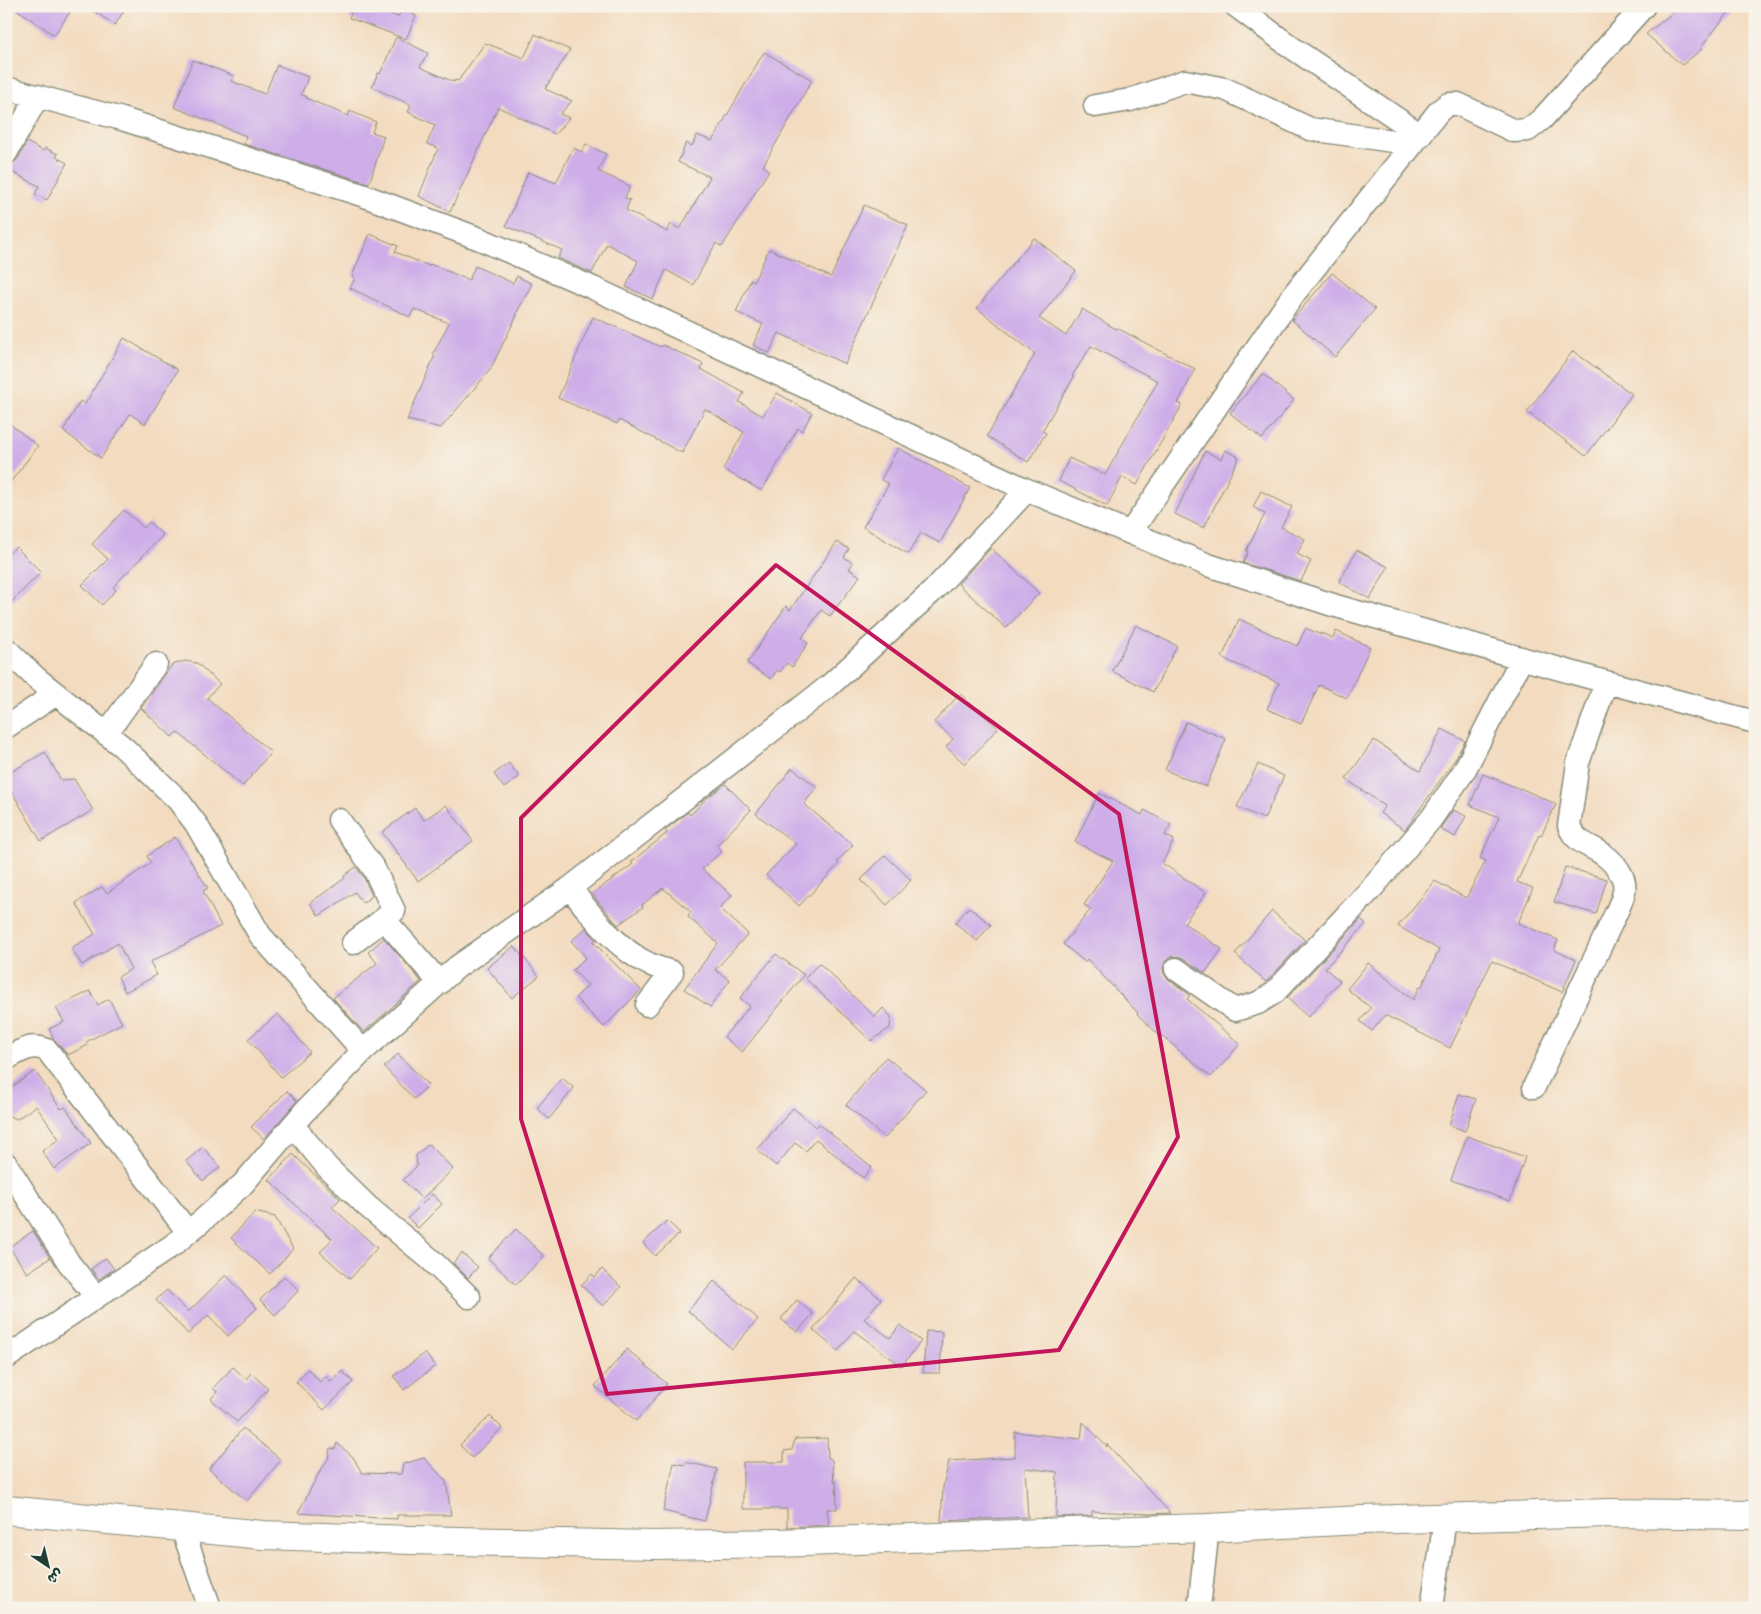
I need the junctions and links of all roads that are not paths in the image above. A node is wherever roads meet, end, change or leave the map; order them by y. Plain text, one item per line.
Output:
1 (1236, 6) edge
2 (1644, 6) edge
3 (6, 88) edge
4 (38, 96) junction
5 (1095, 106) dead end
6 (1417, 140) junction
7 (6, 153) edge
8 (1027, 490) junction
9 (1130, 533) junction
10 (6, 649) edge
11 (1522, 658) junction
12 (156, 664) dead end
13 (1606, 682) junction
14 (56, 694) junction
15 (1755, 722) edge
16 (6, 727) edge
17 (106, 734) junction
18 (339, 820) dead end
19 (570, 888) junction
20 (1176, 969) dead end
21 (440, 983) junction
22 (647, 1005) dead end
23 (363, 1050) junction
24 (6, 1059) edge
25 (1534, 1087) dead end
26 (293, 1125) junction
27 (6, 1164) edge
28 (188, 1232) junction
29 (96, 1297) junction
30 (469, 1297) dead end
31 (6, 1358) edge
32 (6, 1510) edge
33 (1755, 1516) edge
34 (1444, 1519) junction
35 (182, 1528) junction
36 (1208, 1528) junction
37 (210, 1608) edge
38 (1199, 1608) edge
39 (1432, 1608) edge

1 - 6 street
2 - 6 street
3 - 4 street
4 - 7 street
4 - 8 street
5 - 6 street
6 - 9 street
8 - 9 street
8 - 19 street
9 - 11 street
10 - 14 street
11 - 13 street
11 - 20 street
12 - 17 street
13 - 15 street
13 - 25 street
14 - 16 street
14 - 17 street
17 - 23 street
18 - 21 street
19 - 21 street
19 - 22 street
21 - 23 street
23 - 26 street
24 - 28 street
26 - 28 street
26 - 30 street
27 - 29 street
28 - 29 street
29 - 31 street
32 - 35 main road
33 - 34 main road
34 - 36 main road
34 - 39 street
35 - 36 main road
35 - 37 street
36 - 38 street

